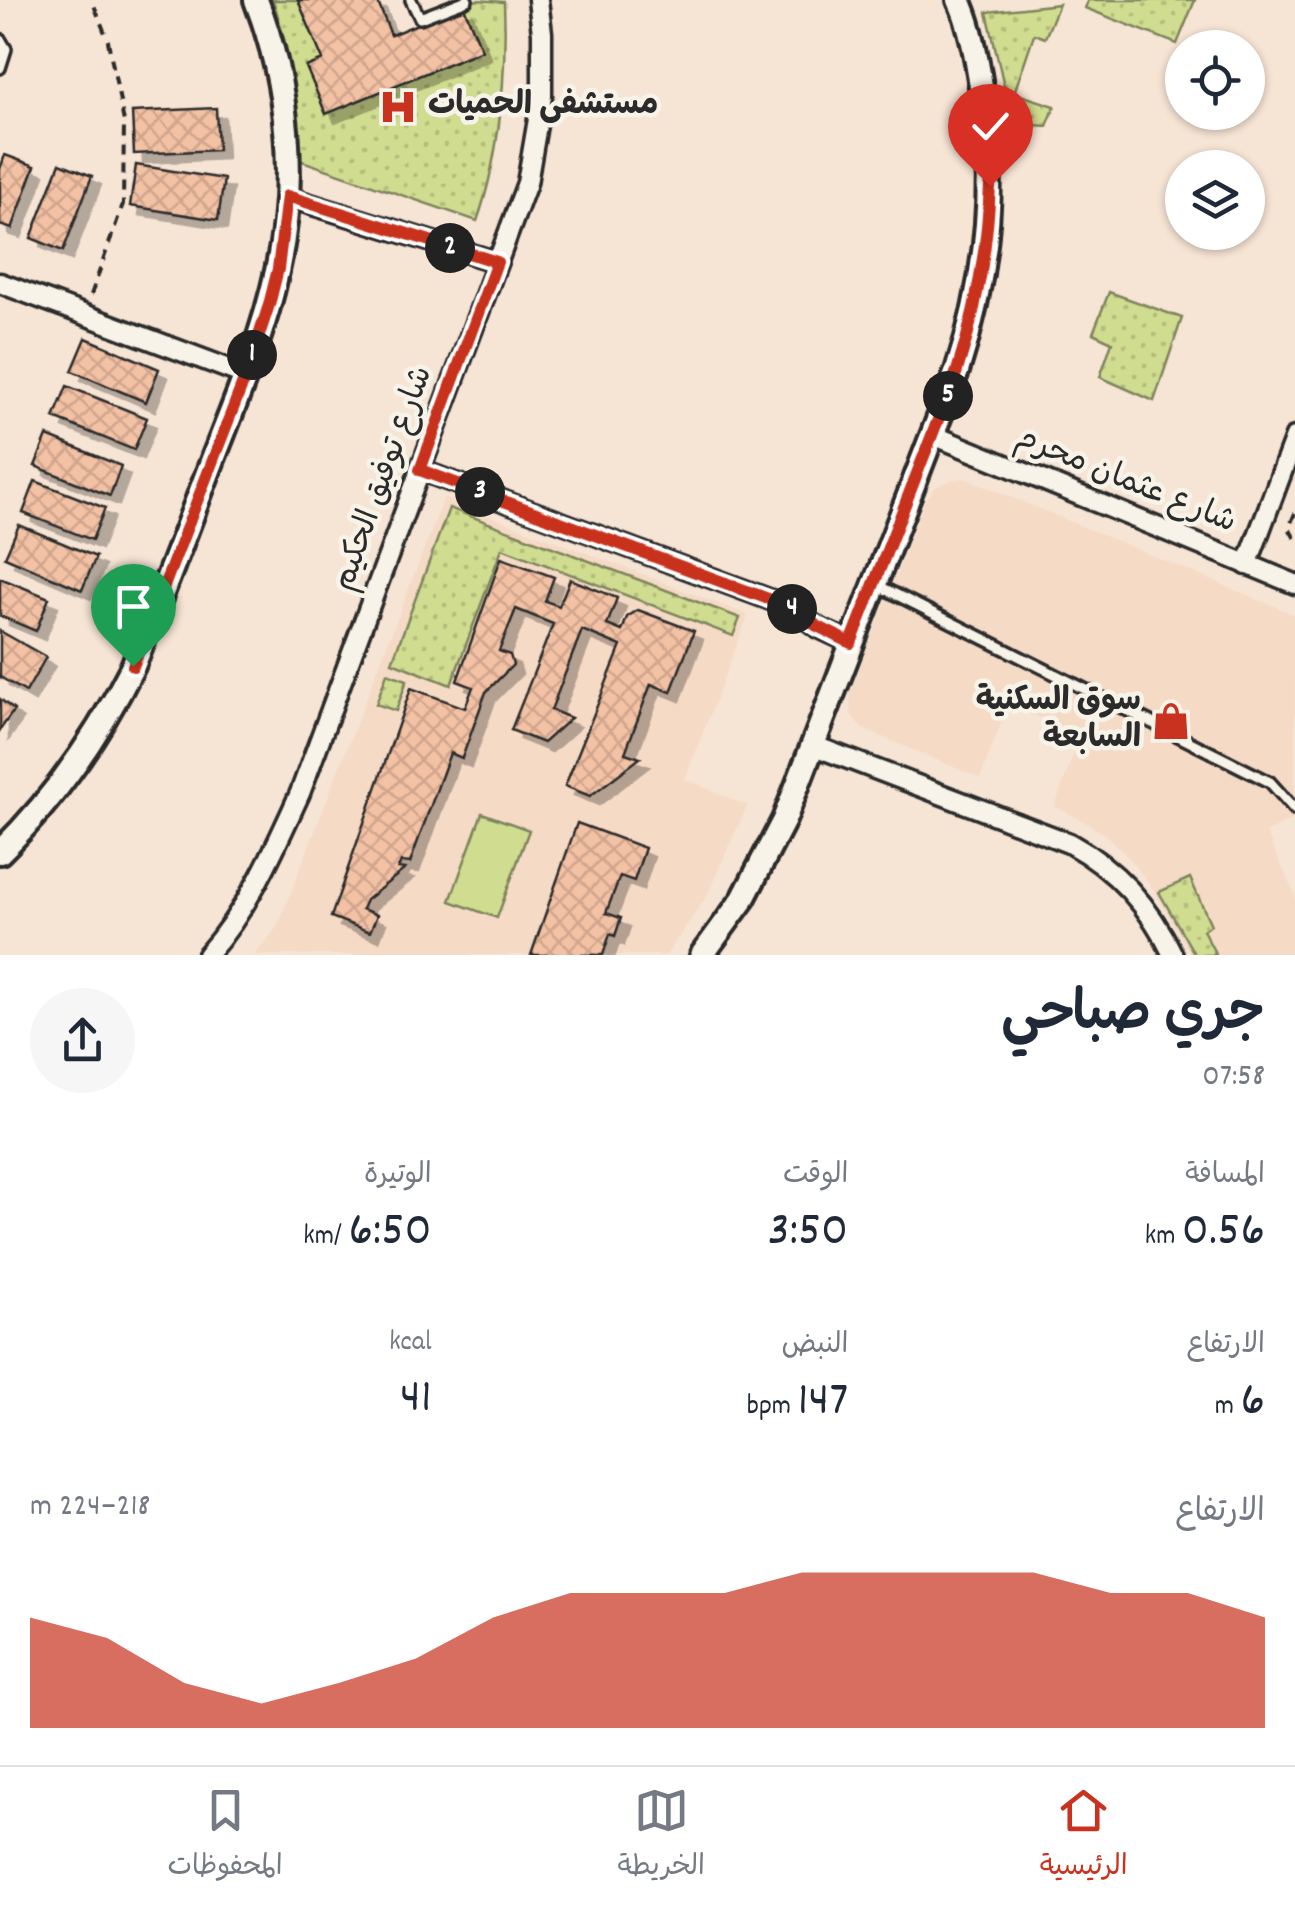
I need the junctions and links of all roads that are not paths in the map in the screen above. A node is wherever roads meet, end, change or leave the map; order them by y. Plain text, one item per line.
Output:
1 (256, 0) edge
2 (411, 0) edge
3 (468, 0) edge
4 (538, 0) edge
5 (959, 0) edge
6 (0, 39) edge
7 (0, 68) edge
8 (287, 196) junction
9 (497, 262) junction
10 (0, 283) edge
11 (246, 375) junction
12 (933, 434) junction
13 (1295, 436) edge
14 (420, 470) junction
15 (1247, 565) junction
16 (875, 584) junction
17 (1295, 584) edge
18 (851, 643) junction
19 (812, 746) junction
20 (1295, 810) edge
21 (0, 852) edge
22 (207, 955) edge
23 (702, 955) edge
24 (1173, 955) edge

1 - 8 street
2 - 3 lane
4 - 9 street, شارع توفيق الحكيم
5 - 12 street
6 - 7 lane
8 - 9 street
8 - 11 street
9 - 14 street, شارع توفيق الحكيم
10 - 11 street
11 - 21 street
12 - 15 street, شارع عثمان محرم
12 - 16 street
13 - 15 street
14 - 18 street
14 - 22 street, شارع توفيق الحكيم
15 - 17 street, شارع عثمان محرم
16 - 18 street
16 - 20 lane
18 - 19 street
19 - 23 street
19 - 24 street

